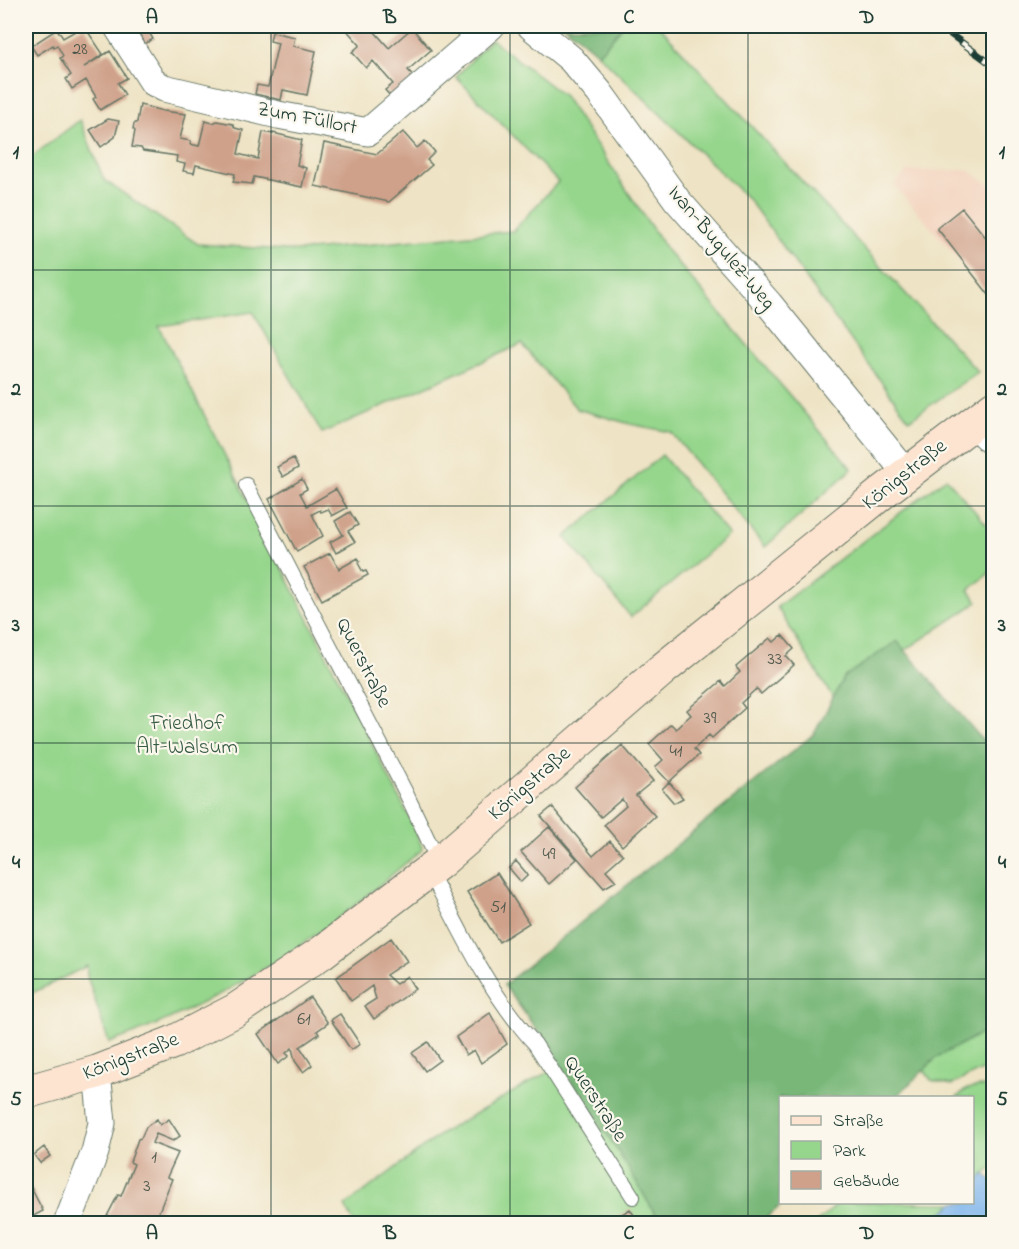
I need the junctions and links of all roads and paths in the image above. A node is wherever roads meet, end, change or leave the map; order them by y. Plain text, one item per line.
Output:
1 (117, 26) edge
2 (491, 26) edge
3 (531, 26) edge
4 (993, 406) edge
5 (967, 428) junction
6 (993, 453) edge
7 (907, 474) junction
8 (246, 485) dead end
9 (434, 867) junction
10 (97, 1072) junction
11 (26, 1092) edge
12 (633, 1197) dead end
13 (67, 1224) edge

1 - 2 street, Zum Füllort
3 - 7 street, Ivan-Bugulez-Weg
4 - 5 street, Königstraße
5 - 6 lane
5 - 7 street, Königstraße
7 - 9 street, Königstraße
8 - 9 lane, Querstraße
9 - 10 street, Königstraße
9 - 12 lane, Querstraße
10 - 11 street, Königstraße
10 - 13 street

